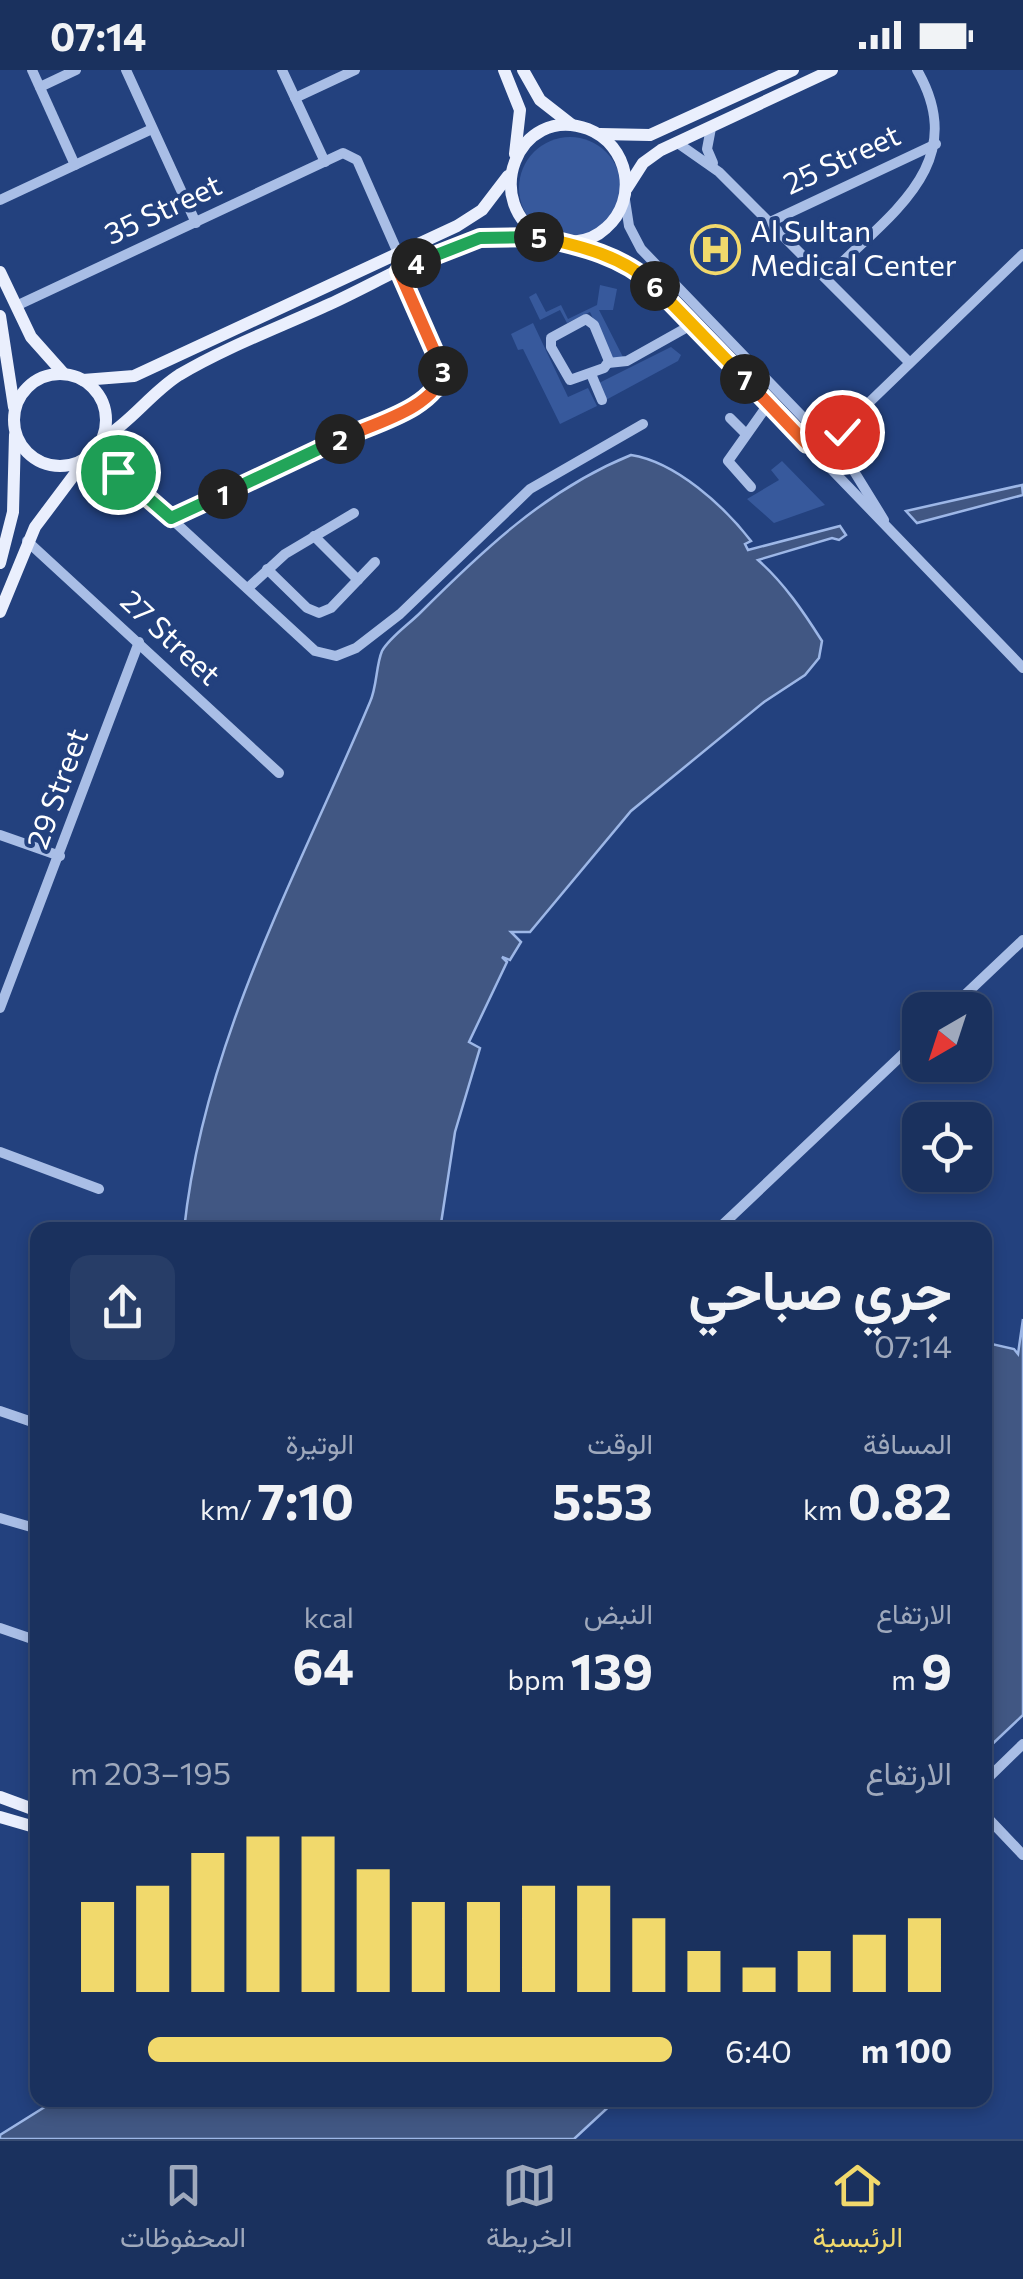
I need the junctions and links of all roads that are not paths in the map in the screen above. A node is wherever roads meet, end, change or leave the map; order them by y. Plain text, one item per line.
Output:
1 (32, 70) edge
2 (76, 70) edge
3 (126, 70) edge
4 (282, 70) edge
5 (355, 70) edge
6 (504, 70) edge
7 (523, 70) edge
8 (793, 70) edge
9 (832, 70) edge
10 (917, 70) edge
11 (40, 87) junction
12 (295, 98) junction
13 (574, 126) junction
14 (711, 128) junction
15 (152, 129) junction
16 (595, 133) junction
17 (679, 144) junction
18 (936, 144) junction
19 (514, 158) junction
20 (328, 161) junction
21 (75, 165) junction
22 (718, 172) junction
23 (509, 174) junction
24 (626, 195) junction
25 (0, 200) edge
26 (196, 222) junction
27 (770, 222) junction
28 (545, 238) junction
29 (567, 243) junction
30 (398, 253) junction
31 (1023, 254) edge
32 (399, 271) junction
33 (0, 272) edge
34 (827, 276) junction
35 (16, 306) junction
36 (0, 316) edge
37 (693, 324) junction
38 (3, 336) edge
39 (909, 362) junction
40 (608, 363) junction
41 (64, 374) junction
42 (590, 374) junction
43 (83, 380) junction
44 (602, 400) dead end
45 (769, 403) junction
46 (730, 418) dead end
47 (851, 420) junction
48 (14, 424) junction
49 (642, 424) dead end
50 (815, 428) junction
51 (745, 433) junction
52 (103, 439) junction
53 (829, 443) junction
54 (807, 444) junction
55 (841, 456) junction
56 (87, 458) junction
57 (127, 478) junction
58 (751, 488) dead end
59 (354, 513) dead end
60 (171, 518) junction
61 (893, 534) junction
62 (314, 536) junction
63 (28, 541) junction
64 (0, 562) edge
65 (375, 562) dead end
66 (267, 569) junction
67 (358, 580) junction
68 (248, 588) junction
69 (298, 598) junction
70 (0, 612) edge
71 (279, 617) junction
72 (139, 642) junction
73 (1023, 668) edge
74 (278, 773) dead end
75 (0, 834) edge
76 (60, 856) junction
77 (1023, 940) edge
78 (968, 992) edge
79 (0, 1008) edge
80 (902, 1055) edge
81 (0, 1152) edge
82 (100, 1189) dead end
83 (725, 1222) edge
84 (0, 1411) edge
85 (30, 1421) edge
86 (0, 1518) edge
87 (30, 1527) edge
88 (0, 1628) edge
89 (30, 1638) edge
90 (1023, 1744) edge
91 (992, 1774) edge
92 (0, 1798) edge
93 (30, 1808) edge
94 (0, 1816) edge
95 (992, 1823) edge
96 (30, 1825) edge
97 (1023, 1855) edge

1 - 11 street
2 - 11 street
3 - 15 street
4 - 12 street
5 - 12 street
6 - 19 main road
7 - 13 main road
8 - 16 main road
9 - 14 main road
10 - 18 street
11 - 21 street
12 - 20 street
13 - 16 main road
13 - 19 main road
14 - 17 main road
14 - 22 street
15 - 21 street
15 - 26 street
16 - 24 main road
17 - 22 street
17 - 24 main road
18 - 27 street, 25 Street
18 - 34 street
19 - 23 main road
20 - 26 street, 35 Street
20 - 30 street
21 - 25 street
22 - 27 street
23 - 28 main road
23 - 30 main road
24 - 29 main road
24 - 50 street
26 - 35 street, 35 Street
27 - 34 street
28 - 29 main road
28 - 32 main road
29 - 37 street
30 - 43 main road
31 - 39 street
32 - 52 main road
32 - 60 street
33 - 35 main road
34 - 39 street
35 - 41 main road
36 - 38 main road
37 - 40 street
37 - 45 street
38 - 48 main road
39 - 47 street
40 - 42 street
40 - 42 street
41 - 43 main road
41 - 48 main road
42 - 44 street
43 - 52 main road
45 - 51 street
45 - 54 street
46 - 51 street
47 - 50 street
47 - 53 street
47 - 55 street
48 - 56 main road
48 - 64 main road
49 - 71 street
50 - 53 street
51 - 58 street
52 - 56 main road
52 - 57 street
53 - 54 street
53 - 55 street
54 - 61 street
55 - 61 street
56 - 57 street
56 - 63 main road
57 - 60 street
59 - 62 street
60 - 68 street
61 - 73 street
62 - 66 street
62 - 67 street
63 - 70 main road
63 - 72 street, 27 Street
65 - 67 street
66 - 68 street
66 - 69 street
67 - 69 street
68 - 71 street
69 - 71 street
72 - 74 street, 27 Street
72 - 76 street, 29 Street
75 - 76 street
76 - 79 street, 29 Street
77 - 78 street
80 - 83 street
81 - 82 street
84 - 85 street
86 - 87 street
88 - 89 street
90 - 91 street
92 - 93 main road
94 - 96 main road
95 - 97 street

